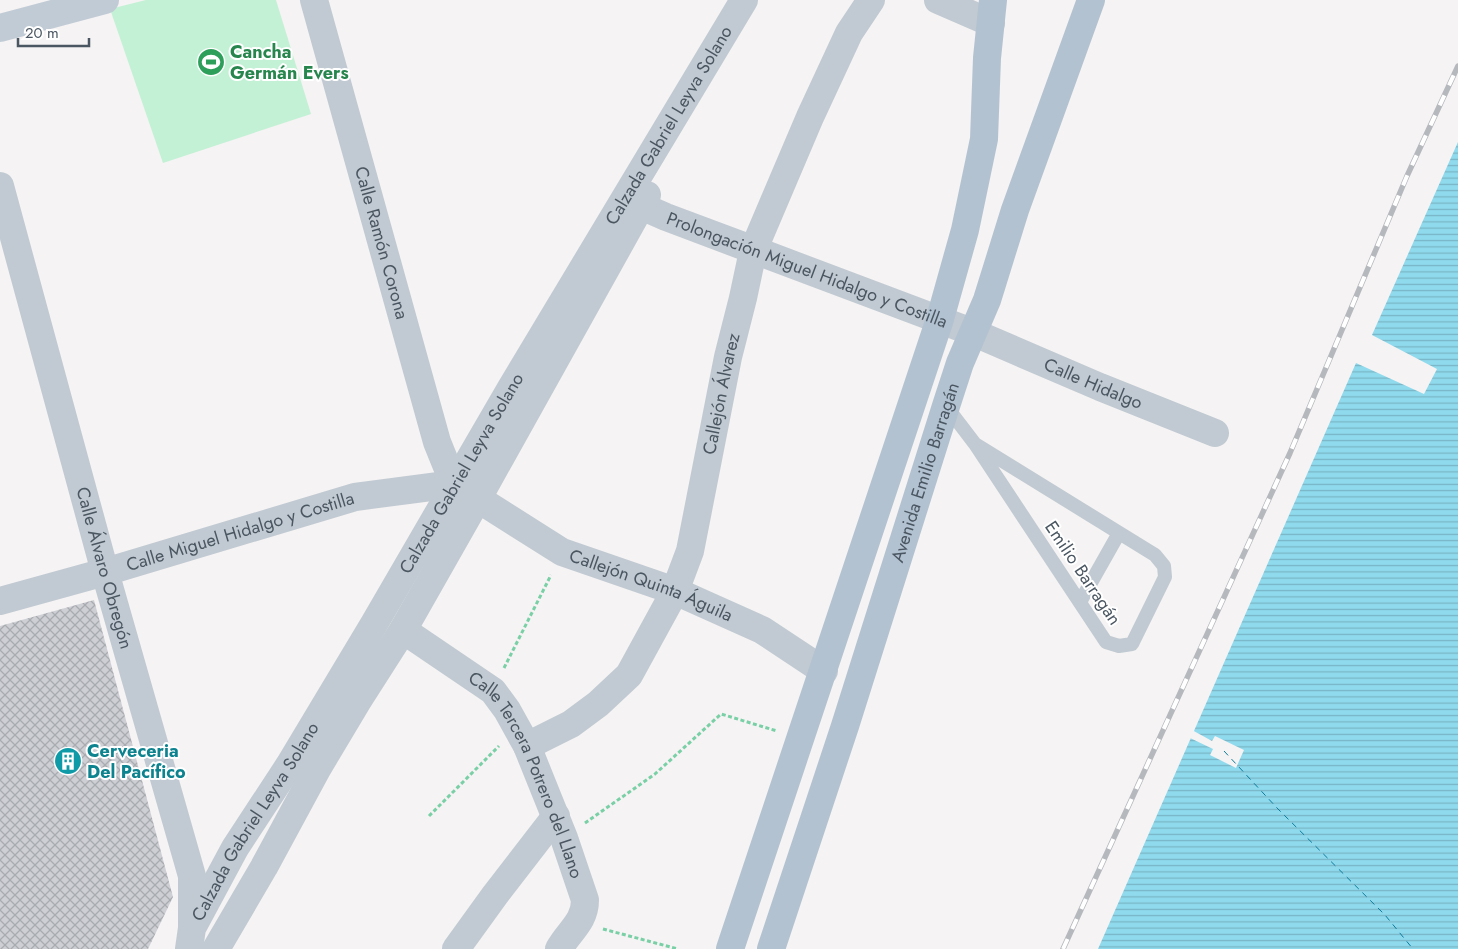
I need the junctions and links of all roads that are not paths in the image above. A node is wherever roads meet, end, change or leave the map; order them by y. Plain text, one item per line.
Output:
1 (105, 0) edge
2 (314, 0) edge
3 (744, 0) edge
4 (760, 0) edge
5 (871, 0) edge
6 (938, 0) edge
7 (1091, 0) edge
8 (992, 11) edge
9 (0, 28) edge
10 (0, 186) edge
11 (642, 206) junction
12 (753, 251) junction
13 (940, 319) junction
14 (972, 332) junction
15 (946, 406) junction
16 (1215, 433) dead end
17 (975, 444) junction
18 (454, 484) junction
19 (478, 498) junction
20 (1119, 533) junction
21 (105, 572) junction
22 (675, 590) junction
23 (0, 602) edge
24 (1080, 602) junction
25 (403, 630) junction
26 (824, 671) junction
27 (522, 737) junction
28 (560, 827) junction
29 (196, 942) edge
30 (216, 949) edge
31 (456, 949) edge
32 (559, 949) edge
33 (730, 949) edge
34 (771, 949) edge

1 - 9 street
2 - 18 street, Calle Ramón Corona
3 - 18 street, Calzada Gabriel Leyva Solano
4 - 11 street, Calzada Gabriel Leyva Solano
5 - 12 street, Callejón Álvarez
6 - 8 street
7 - 14 main road, Avenida Emilio Barragán
8 - 13 main road, Avenida Emilio Barragán
10 - 21 street, Calle Álvaro Obregón
11 - 12 street, Prolongación Miguel Hidalgo y Costilla
11 - 19 street, Calzada Gabriel Leyva Solano
12 - 13 street, Prolongación Miguel Hidalgo y Costilla
12 - 22 street, Callejón Álvarez
13 - 14 street, Prolongación Miguel Hidalgo y Costilla
13 - 26 main road, Avenida Emilio Barragán
14 - 15 main road, Avenida Emilio Barragán
14 - 16 street, Calle Hidalgo
15 - 17 lane, Emilio Barragán
15 - 34 main road, Avenida Emilio Barragán
17 - 20 lane, Emilio Barragán
17 - 24 lane, Emilio Barragán
18 - 19 street, Callejón Quinta Águila
18 - 21 street, Calle Miguel Hidalgo y Costilla
18 - 29 street, Calzada Gabriel Leyva Solano
19 - 22 street, Callejón Quinta Águila
19 - 25 street, Calzada Gabriel Leyva Solano
20 - 24 lane
20 - 24 lane, Emilio Barragán
21 - 23 street, Calle Miguel Hidalgo y Costilla
21 - 29 street, Calle Álvaro Obregón
22 - 26 street, Callejón Quinta Águila
22 - 27 street, Callejón Álvarez
25 - 27 street, Calle Tercera Potrero del Llano
25 - 30 street, Calzada Gabriel Leyva Solano
26 - 33 main road, Avenida Emilio Barragán
27 - 28 street, Calle Tercera Potrero del Llano
28 - 31 street
28 - 32 street, Calle Tercera Potrero del Llano

